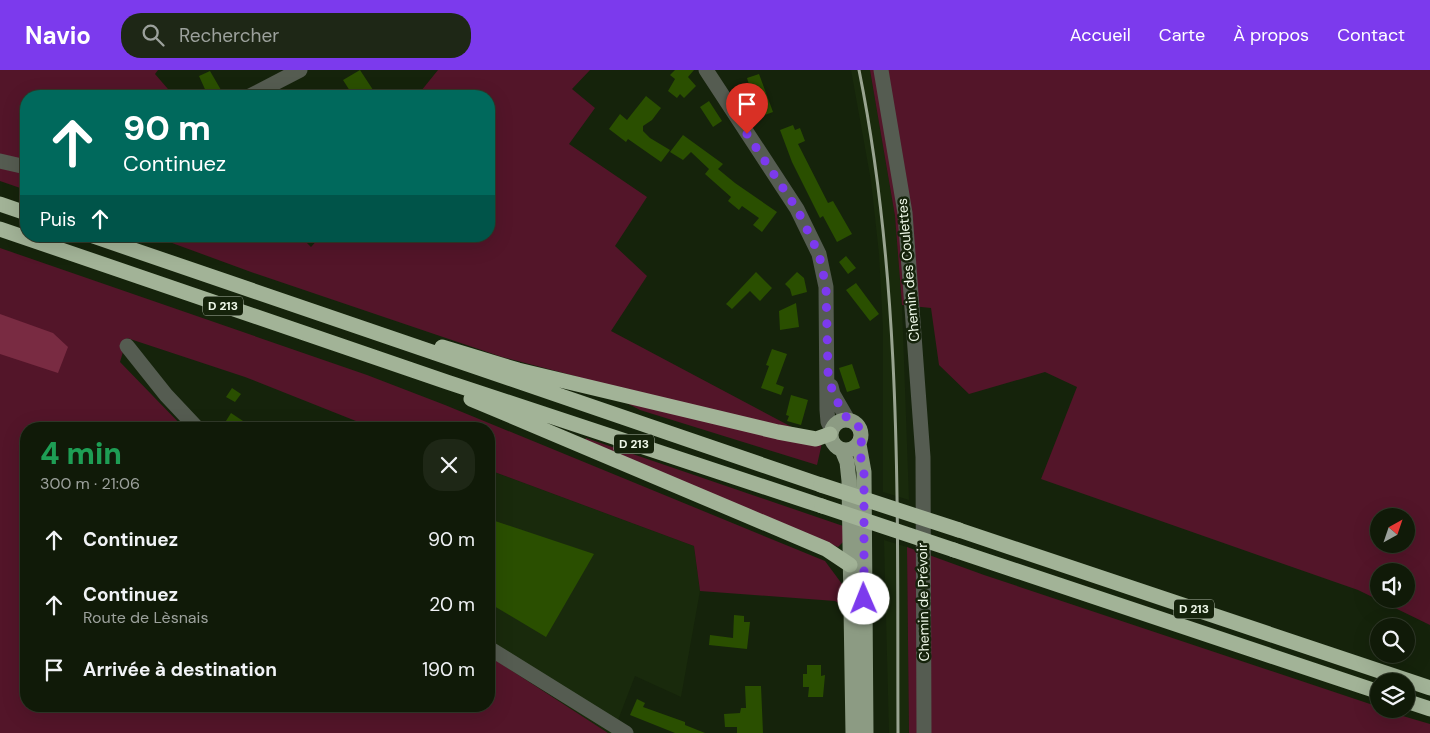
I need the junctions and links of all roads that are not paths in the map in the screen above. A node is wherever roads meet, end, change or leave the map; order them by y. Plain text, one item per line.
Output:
1 (300, 70) edge
2 (706, 70) edge
3 (881, 70) edge
4 (265, 90) edge
5 (0, 161) edge
6 (20, 166) edge
7 (0, 204) edge
8 (20, 211) edge
9 (0, 229) edge
10 (20, 236) edge
11 (38, 242) edge
12 (110, 242) edge
13 (376, 334) junction
14 (128, 346) dead end
15 (828, 372) junction
16 (447, 382) junction
17 (848, 420) junction
18 (191, 422) edge
19 (831, 432) junction
20 (859, 444) junction
21 (842, 450) junction
22 (923, 472) joint
23 (850, 565) junction
24 (495, 652) edge
25 (1430, 688) edge
26 (1370, 689) edge
27 (1415, 704) edge
28 (1430, 709) edge
29 (626, 733) edge
30 (853, 733) edge
31 (866, 733) edge
32 (924, 733) edge

1 - 4 street
2 - 15 street
3 - 22 street, Chemin des Coulettes
5 - 6 street
7 - 8 highway
9 - 10 highway, D 213
11 - 16 highway, D 213
12 - 13 highway, D 213
13 - 19 highway
13 - 25 highway, D 213, bridge
14 - 18 street
15 - 17 street
15 - 19 street
16 - 23 highway
16 - 26 highway, D 213, bridge
17 - 19 main road
17 - 20 main road
19 - 21 main road
20 - 21 main road
20 - 31 main road
21 - 23 main road
22 - 32 street, Chemin de Prévoir
23 - 30 main road
24 - 29 street
27 - 28 highway

